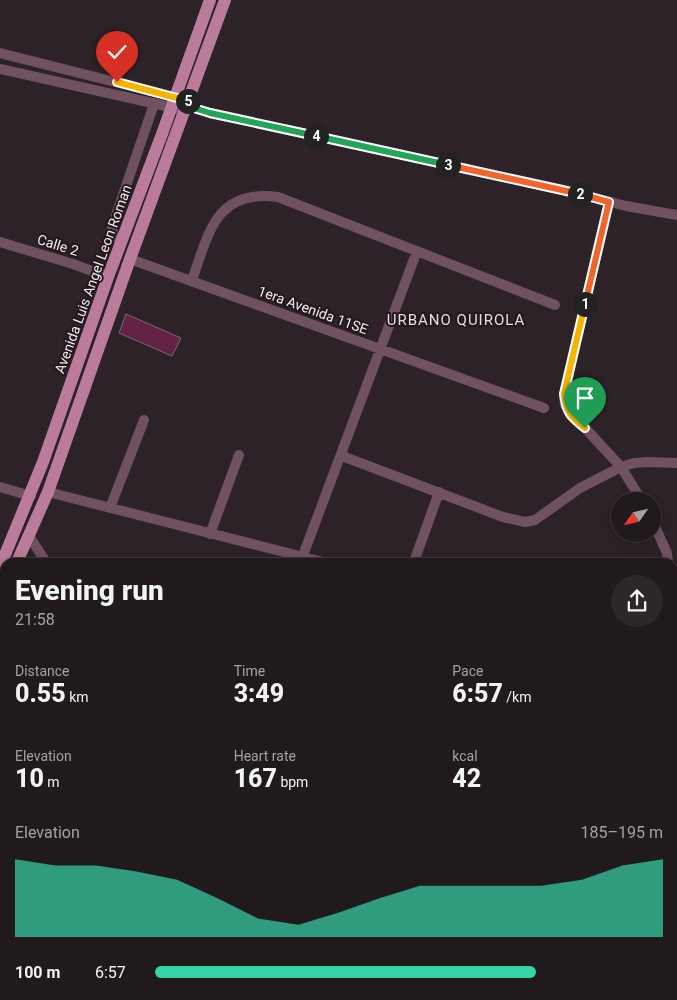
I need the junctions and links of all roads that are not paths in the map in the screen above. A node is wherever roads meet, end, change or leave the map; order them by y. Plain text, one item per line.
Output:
1 (210, 0) edge
2 (225, 0) edge
3 (0, 53) edge
4 (0, 69) edge
5 (173, 102) junction
6 (154, 104) junction
7 (189, 106) junction
8 (609, 202) junction
9 (677, 214) edge
10 (0, 242) edge
11 (122, 242) junction
12 (417, 251) junction
13 (130, 259) junction
14 (108, 277) junction
15 (192, 280) junction
16 (555, 305) dead end
17 (380, 350) junction
18 (544, 408) dead end
19 (144, 420) dead end
20 (239, 455) dead end
21 (342, 456) junction
22 (677, 463) edge
23 (621, 467) junction
24 (0, 486) edge
25 (48, 492) junction
26 (438, 492) junction
27 (636, 492) edge
28 (31, 496) junction
29 (110, 508) junction
30 (210, 534) junction
31 (29, 536) junction
32 (661, 540) edge
33 (4, 545) edge
34 (2, 558) edge
35 (19, 558) edge
36 (43, 558) edge
37 (302, 558) joint
38 (415, 558) edge
39 (668, 558) edge

1 - 5 main road, Avenida Luis Angel Leon Roman
2 - 7 main road, Avenida Luis Angel Leon Roman
3 - 5 street
4 - 6 street
5 - 6 street
5 - 7 street
5 - 11 main road, Avenida Luis Angel Leon Roman
6 - 11 street
7 - 8 street
7 - 13 main road, Avenida Luis Angel Leon Roman
8 - 9 street
8 - 23 street
10 - 14 street, Calle 2
11 - 14 main road, Avenida Luis Angel Leon Roman
12 - 15 street
12 - 16 street
12 - 17 street
13 - 15 street, 1era Avenida 11SE
13 - 25 main road, Avenida Luis Angel Leon Roman
14 - 28 main road, Avenida Luis Angel Leon Roman
15 - 17 street, 1era Avenida 11SE
17 - 18 street, 1era Avenida 11SE
17 - 21 street
19 - 29 street
20 - 30 street
21 - 26 street
21 - 37 street
22 - 23 street
23 - 26 street
23 - 27 street
24 - 28 street
25 - 29 street
25 - 31 main road, Avenida Luis Angel Leon Roman
26 - 38 street
28 - 33 main road, Avenida Luis Angel Leon Roman
29 - 30 street
30 - 37 street
31 - 35 main road, Avenida Luis Angel Leon Roman
31 - 36 street
32 - 39 street
33 - 34 main road, Avenida Luis Angel Leon Roman

